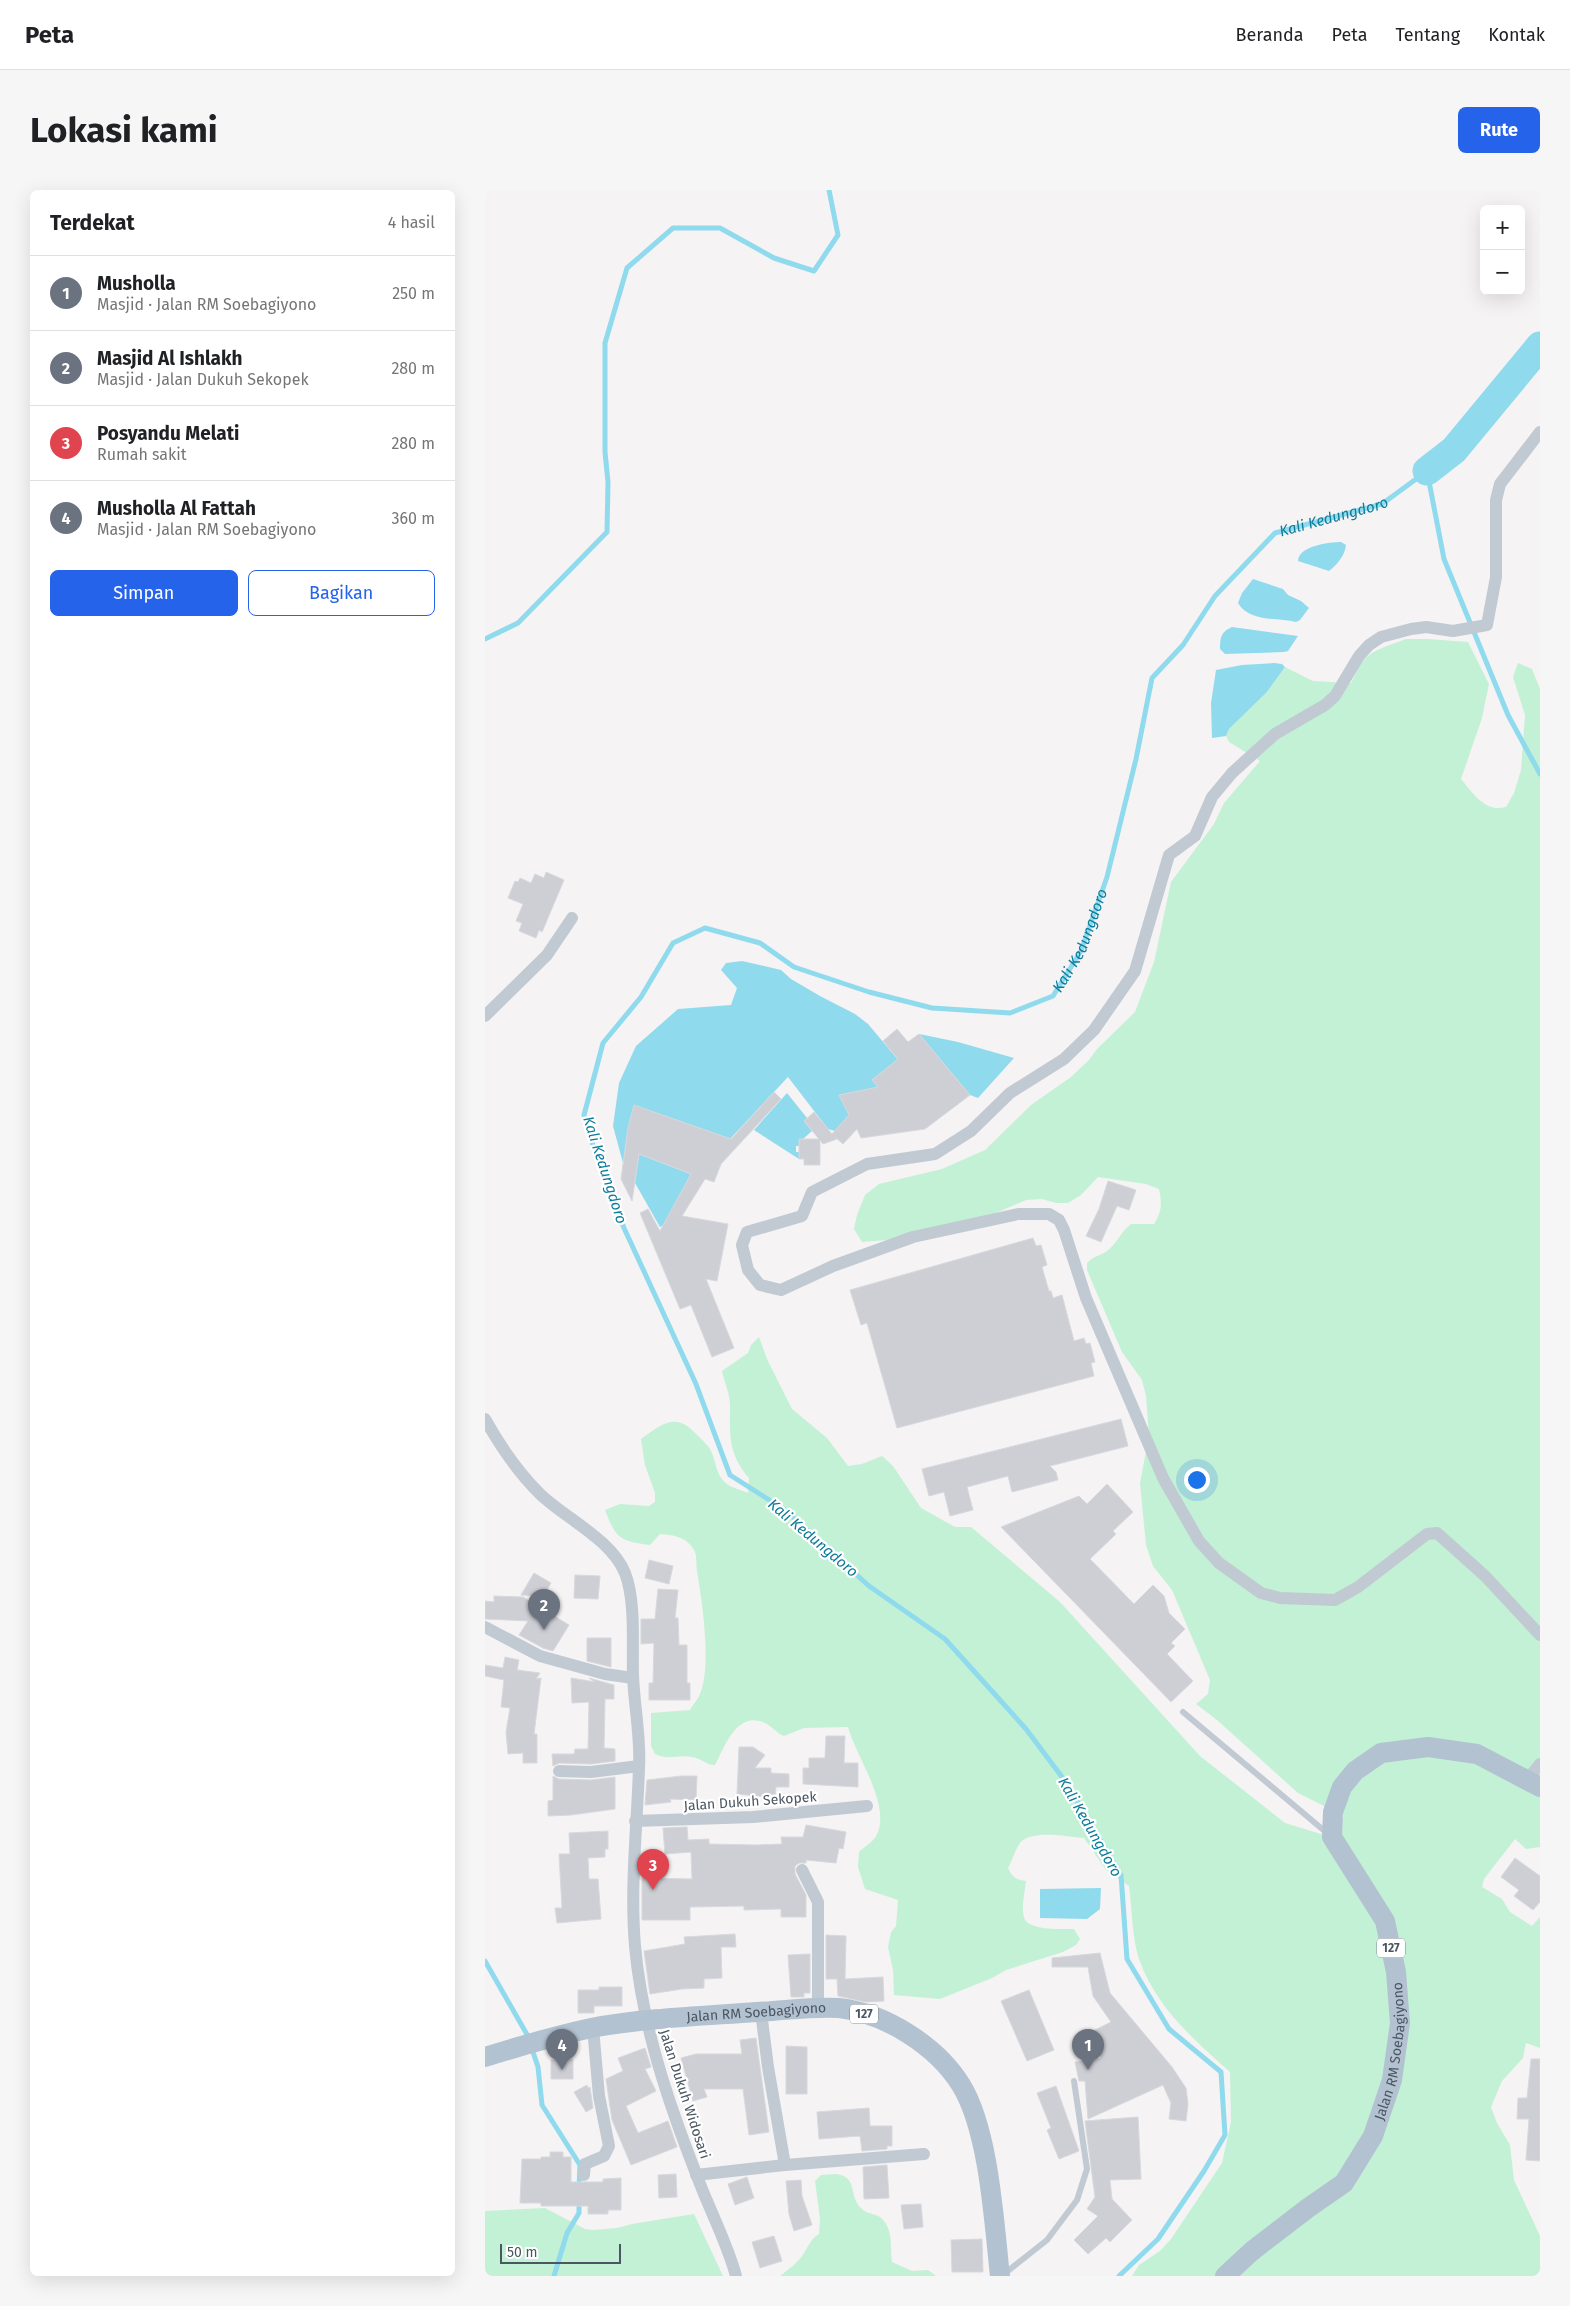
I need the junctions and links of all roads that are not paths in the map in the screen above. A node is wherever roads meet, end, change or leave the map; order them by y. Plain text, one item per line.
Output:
1 (1540, 432) edge
2 (572, 918) dead end
3 (485, 1016) edge
4 (485, 1419) edge
5 (485, 1626) edge
6 (1540, 1635) edge
7 (633, 1678) junction
8 (1183, 1712) dead end
9 (639, 1766) junction
10 (559, 1771) dead end
11 (1536, 1776) edge
12 (867, 1806) dead end
13 (635, 1821) junction
14 (1332, 1837) junction
15 (802, 1870) dead end
16 (818, 2008) junction
17 (761, 2012) junction
18 (647, 2021) junction
19 (593, 2028) junction
20 (485, 2057) edge
21 (1073, 2080) dead end
22 (924, 2154) dead end
23 (785, 2165) junction
24 (584, 2175) dead end
25 (696, 2175) junction
26 (736, 2276) edge
27 (1001, 2276) edge
28 (1225, 2276) edge

1 - 6 street
2 - 3 street
4 - 7 street
5 - 7 street
7 - 9 street
8 - 14 lane
9 - 10 street
9 - 13 street
11 - 14 main road
12 - 13 street, Jalan Dukuh Sekopek
13 - 18 street
14 - 28 main road, Jalan RM Soebagiyono / 127
15 - 16 street
16 - 17 main road, Jalan RM Soebagiyono / 127
16 - 27 main road, Jalan RM Soebagiyono / 127
17 - 18 main road, Jalan RM Soebagiyono / 127
17 - 23 street
18 - 19 main road, Jalan RM Soebagiyono / 127
18 - 25 street, Jalan Dukuh Widosari
19 - 20 main road, Jalan RM Soebagiyono / 127
19 - 24 street
21 - 27 lane
22 - 23 street, Jalan Dukuh Widosari
23 - 25 street, Jalan Dukuh Widosari
25 - 26 street, Jalan Dukuh Widosari

